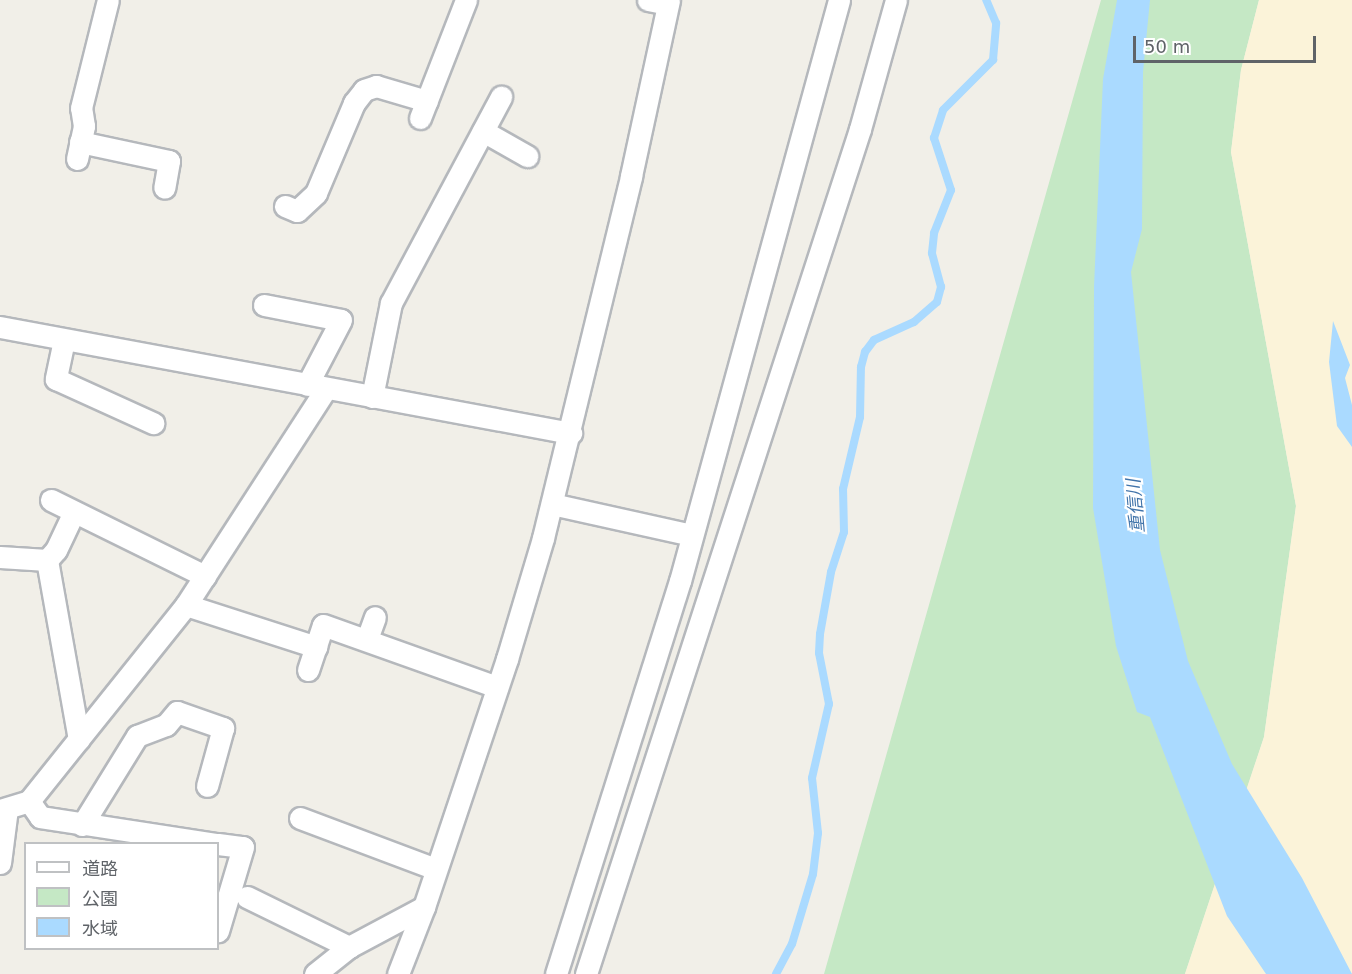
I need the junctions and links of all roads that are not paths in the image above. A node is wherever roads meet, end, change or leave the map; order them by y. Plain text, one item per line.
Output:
1 (108, 0) edge
2 (466, 0) edge
3 (839, 0) edge
4 (896, 0) edge
5 (662, 1) edge
6 (501, 97) dead end
7 (483, 131) junction
8 (527, 156) dead end
9 (164, 188) dead end
10 (285, 206) dead end
11 (264, 305) dead end
12 (0, 327) edge
13 (64, 340) junction
14 (316, 387) junction
15 (372, 397) junction
16 (153, 423) dead end
17 (571, 433) junction
18 (51, 500) dead end
19 (552, 504) junction
20 (74, 512) junction
21 (692, 535) junction
22 (0, 557) edge
23 (47, 560) junction
24 (205, 576) junction
25 (186, 605) junction
26 (375, 617) dead end
27 (367, 639) junction
28 (316, 647) junction
29 (308, 670) dead end
30 (497, 687) junction
31 (79, 739) junction
32 (207, 786) dead end
33 (29, 801) junction
34 (3, 809) edge
35 (300, 818) dead end
36 (82, 825) junction
37 (137, 838) edge
38 (190, 842) edge
39 (219, 844) edge
40 (0, 863) edge
41 (436, 869) junction
42 (247, 897) dead end
43 (424, 907) junction
44 (219, 928) edge
45 (348, 947) junction
46 (315, 974) edge
47 (398, 974) edge
48 (556, 974) edge
49 (586, 974) edge

1 - 9 street
2 - 10 street
3 - 21 street
4 - 49 street
5 - 17 street
6 - 7 street
7 - 8 street
7 - 15 street
11 - 14 street
12 - 13 street
13 - 14 street
13 - 16 street
14 - 15 street
14 - 24 street
15 - 17 street
17 - 19 street
18 - 20 street
19 - 21 street
19 - 30 street
20 - 23 street
20 - 24 street
21 - 48 street
22 - 23 street
23 - 31 street
24 - 25 street
25 - 28 street
25 - 31 street
26 - 27 street
27 - 28 street
27 - 30 street
28 - 29 street
30 - 41 street
31 - 33 street
32 - 36 street
33 - 34 street
33 - 36 street
34 - 40 street
35 - 41 street
36 - 37 street
37 - 38 street
39 - 44 street
41 - 43 street
42 - 45 street
43 - 45 street
43 - 47 street
45 - 46 street

